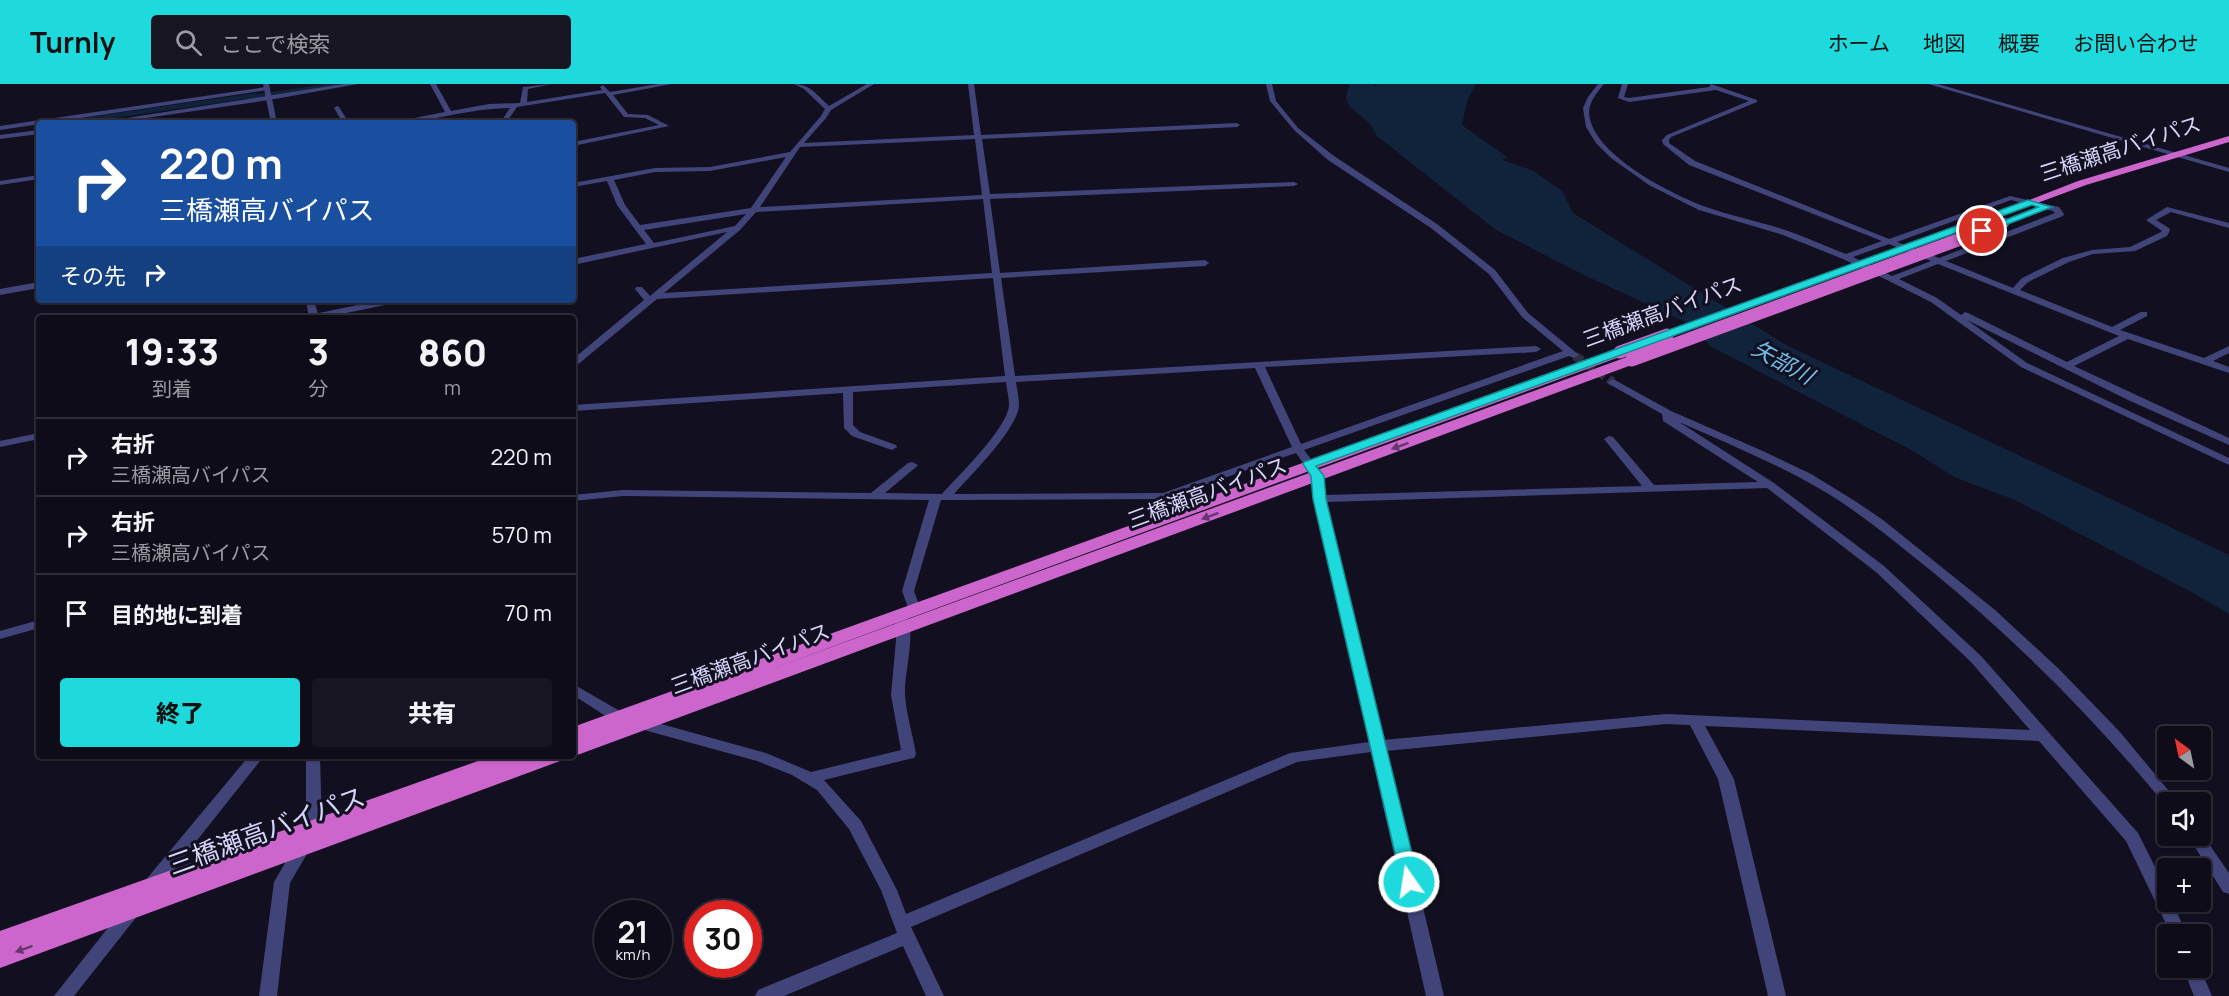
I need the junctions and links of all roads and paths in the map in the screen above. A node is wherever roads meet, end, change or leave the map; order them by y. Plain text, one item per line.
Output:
1 (318, 84) edge
2 (356, 84) edge
3 (433, 84) edge
4 (549, 84) edge
5 (600, 84) edge
6 (669, 84) edge
7 (797, 84) edge
8 (970, 84) edge
9 (1269, 84) edge
10 (1601, 84) edge
11 (1625, 84) edge
12 (1931, 84) edge
13 (866, 85) edge
14 (1716, 86) edge
15 (267, 92) edge
16 (608, 92) junction
17 (519, 104) junction
18 (337, 108) dead end
19 (828, 109) junction
20 (449, 113) junction
21 (59, 120) edge
22 (114, 120) edge
23 (272, 120) edge
24 (344, 120) edge
25 (409, 120) edge
26 (506, 120) edge
27 (36, 123) edge
28 (1237, 125) dead end
29 (0, 128) edge
30 (36, 132) edge
31 (0, 137) edge
32 (978, 137) junction
33 (2229, 139) edge
34 (576, 144) edge
35 (798, 145) junction
36 (2229, 146) edge
37 (792, 154) junction
38 (2175, 155) junction
39 (2187, 158) junction
40 (2229, 170) edge
41 (36, 177) edge
42 (610, 178) junction
43 (0, 183) edge
44 (576, 184) edge
45 (1294, 184) dead end
46 (984, 197) junction
47 (2031, 202) junction
48 (2047, 207) junction
49 (753, 210) junction
50 (2229, 226) edge
51 (638, 228) junction
52 (737, 228) junction
53 (1888, 241) junction
54 (652, 246) junction
55 (1846, 257) junction
56 (576, 261) edge
57 (1936, 261) junction
58 (1205, 263) dead end
59 (995, 274) junction
60 (1892, 279) junction
61 (36, 286) edge
62 (639, 288) dead end
63 (0, 292) edge
64 (2014, 292) junction
65 (653, 298) junction
66 (1934, 300) junction
67 (380, 303) edge
68 (2144, 314) dead end
69 (323, 315) edge
70 (2112, 330) junction
71 (2127, 336) junction
72 (1536, 350) dead end
73 (2229, 350) edge
74 (1626, 356) junction
75 (2206, 361) junction
76 (576, 362) edge
77 (1259, 365) junction
78 (2066, 366) junction
79 (2229, 370) edge
80 (1010, 380) junction
81 (1613, 382) tunnel mouth
82 (849, 390) junction
83 (576, 408) edge
84 (1667, 413) junction
85 (36, 436) edge
86 (1609, 439) dead end
87 (2229, 442) edge
88 (0, 444) edge
89 (892, 447) dead end
90 (2229, 462) edge
91 (1308, 463) junction
92 (912, 465) dead end
93 (1770, 485) junction
94 (1651, 489) junction
95 (874, 496) junction
96 (940, 497) junction
97 (576, 498) edge
98 (1320, 499) junction
99 (906, 618) junction
100 (36, 625) edge
101 (0, 634) edge
102 (576, 691) edge
103 (620, 718) junction
104 (1694, 720) junction
105 (642, 724) junction
106 (576, 734) edge
107 (2044, 736) junction
108 (1378, 746) junction
109 (576, 748) edge
110 (255, 759) edge
111 (313, 759) edge
112 (506, 759) edge
113 (544, 759) edge
114 (809, 778) junction
115 (2163, 792) edge
116 (309, 837) junction
117 (2202, 846) edge
118 (150, 887) junction
119 (2229, 887) edge
120 (134, 909) junction
121 (2175, 924) edge
122 (904, 930) junction
123 (0, 941) edge
124 (0, 958) edge
125 (2196, 978) edge
126 (63, 996) edge
127 (268, 996) edge
128 (764, 996) edge
129 (935, 996) edge
130 (1435, 996) edge
131 (1777, 996) edge
132 (2203, 996) edge

1 - 15 street
2 - 15 street
3 - 20 street
4 - 17 street
5 - 16 street
6 - 16 street
7 - 19 street
8 - 32 street
9 - 91 street
10 - 55 street
11 - 14 street
12 - 38 street
13 - 19 street
14 - 53 street
15 - 21 street
15 - 22 street
15 - 23 street
16 - 17 street
16 - 34 street
17 - 20 street
17 - 26 street
18 - 24 street
19 - 35 street
20 - 25 street
27 - 29 street
28 - 32 street
30 - 31 street
32 - 35 street
32 - 46 street
33 - 38 highway, 三橋瀬高バイパス
35 - 37 street
36 - 39 highway, 三橋瀬高バイパス
37 - 42 street
37 - 49 street
38 - 39 street
38 - 47 highway, 三橋瀬高バイパス
39 - 40 street
39 - 48 highway, 三橋瀬高バイパス
41 - 43 street
42 - 44 street
42 - 51 street
45 - 46 street
46 - 49 street
46 - 59 street
47 - 48 street
47 - 53 street
47 - 74 highway, 三橋瀬高バイパス, bridge
48 - 57 street
48 - 74 highway, 三橋瀬高バイパス, bridge
49 - 51 street
49 - 52 street
50 - 64 street
51 - 54 street
52 - 54 street
52 - 65 street
53 - 55 street
53 - 57 street
54 - 56 street
55 - 60 street
57 - 60 street
57 - 64 street
58 - 59 street
59 - 65 street
59 - 80 street
60 - 66 street
61 - 63 street
62 - 65 street
64 - 70 street
65 - 76 street
66 - 78 street
66 - 90 street
67 - 69 street
68 - 70 street
70 - 71 street
71 - 75 street
71 - 78 street
72 - 77 street
73 - 75 street
74 - 91 highway, 三橋瀬高バイパス
75 - 79 street
77 - 80 street
77 - 91 street
78 - 87 street
80 - 82 street
80 - 96 street
81 - 84 street
82 - 83 street
82 - 89 street
84 - 93 street
84 - 115 street
85 - 88 street
86 - 94 street
91 - 96 street
91 - 98 street
91 - 99 highway, 三橋瀬高バイパス
92 - 95 street
93 - 94 street
93 - 107 street
94 - 98 street
95 - 96 street
95 - 97 street
96 - 99 street
98 - 108 street
99 - 103 highway, 三橋瀬高バイパス
99 - 105 highway, 三橋瀬高バイパス
99 - 114 street
100 - 101 street
102 - 103 street
103 - 105 street
103 - 106 highway, 三橋瀬高バイパス
104 - 107 street
104 - 108 street
104 - 131 street
105 - 109 highway, 三橋瀬高バイパス
105 - 114 street
107 - 121 street
108 - 122 street
108 - 130 street
110 - 118 street
111 - 116 street
112 - 116 highway, 三橋瀬高バイパス
113 - 116 highway, 三橋瀬高バイパス
114 - 122 street
116 - 118 highway, 三橋瀬高バイパス
116 - 120 highway, 三橋瀬高バイパス
116 - 127 street
117 - 119 street
118 - 120 street
118 - 123 highway, 三橋瀬高バイパス
120 -> 124 highway, 三橋瀬高バイパス
120 - 126 street
122 - 128 street
122 - 129 street
125 - 132 street

